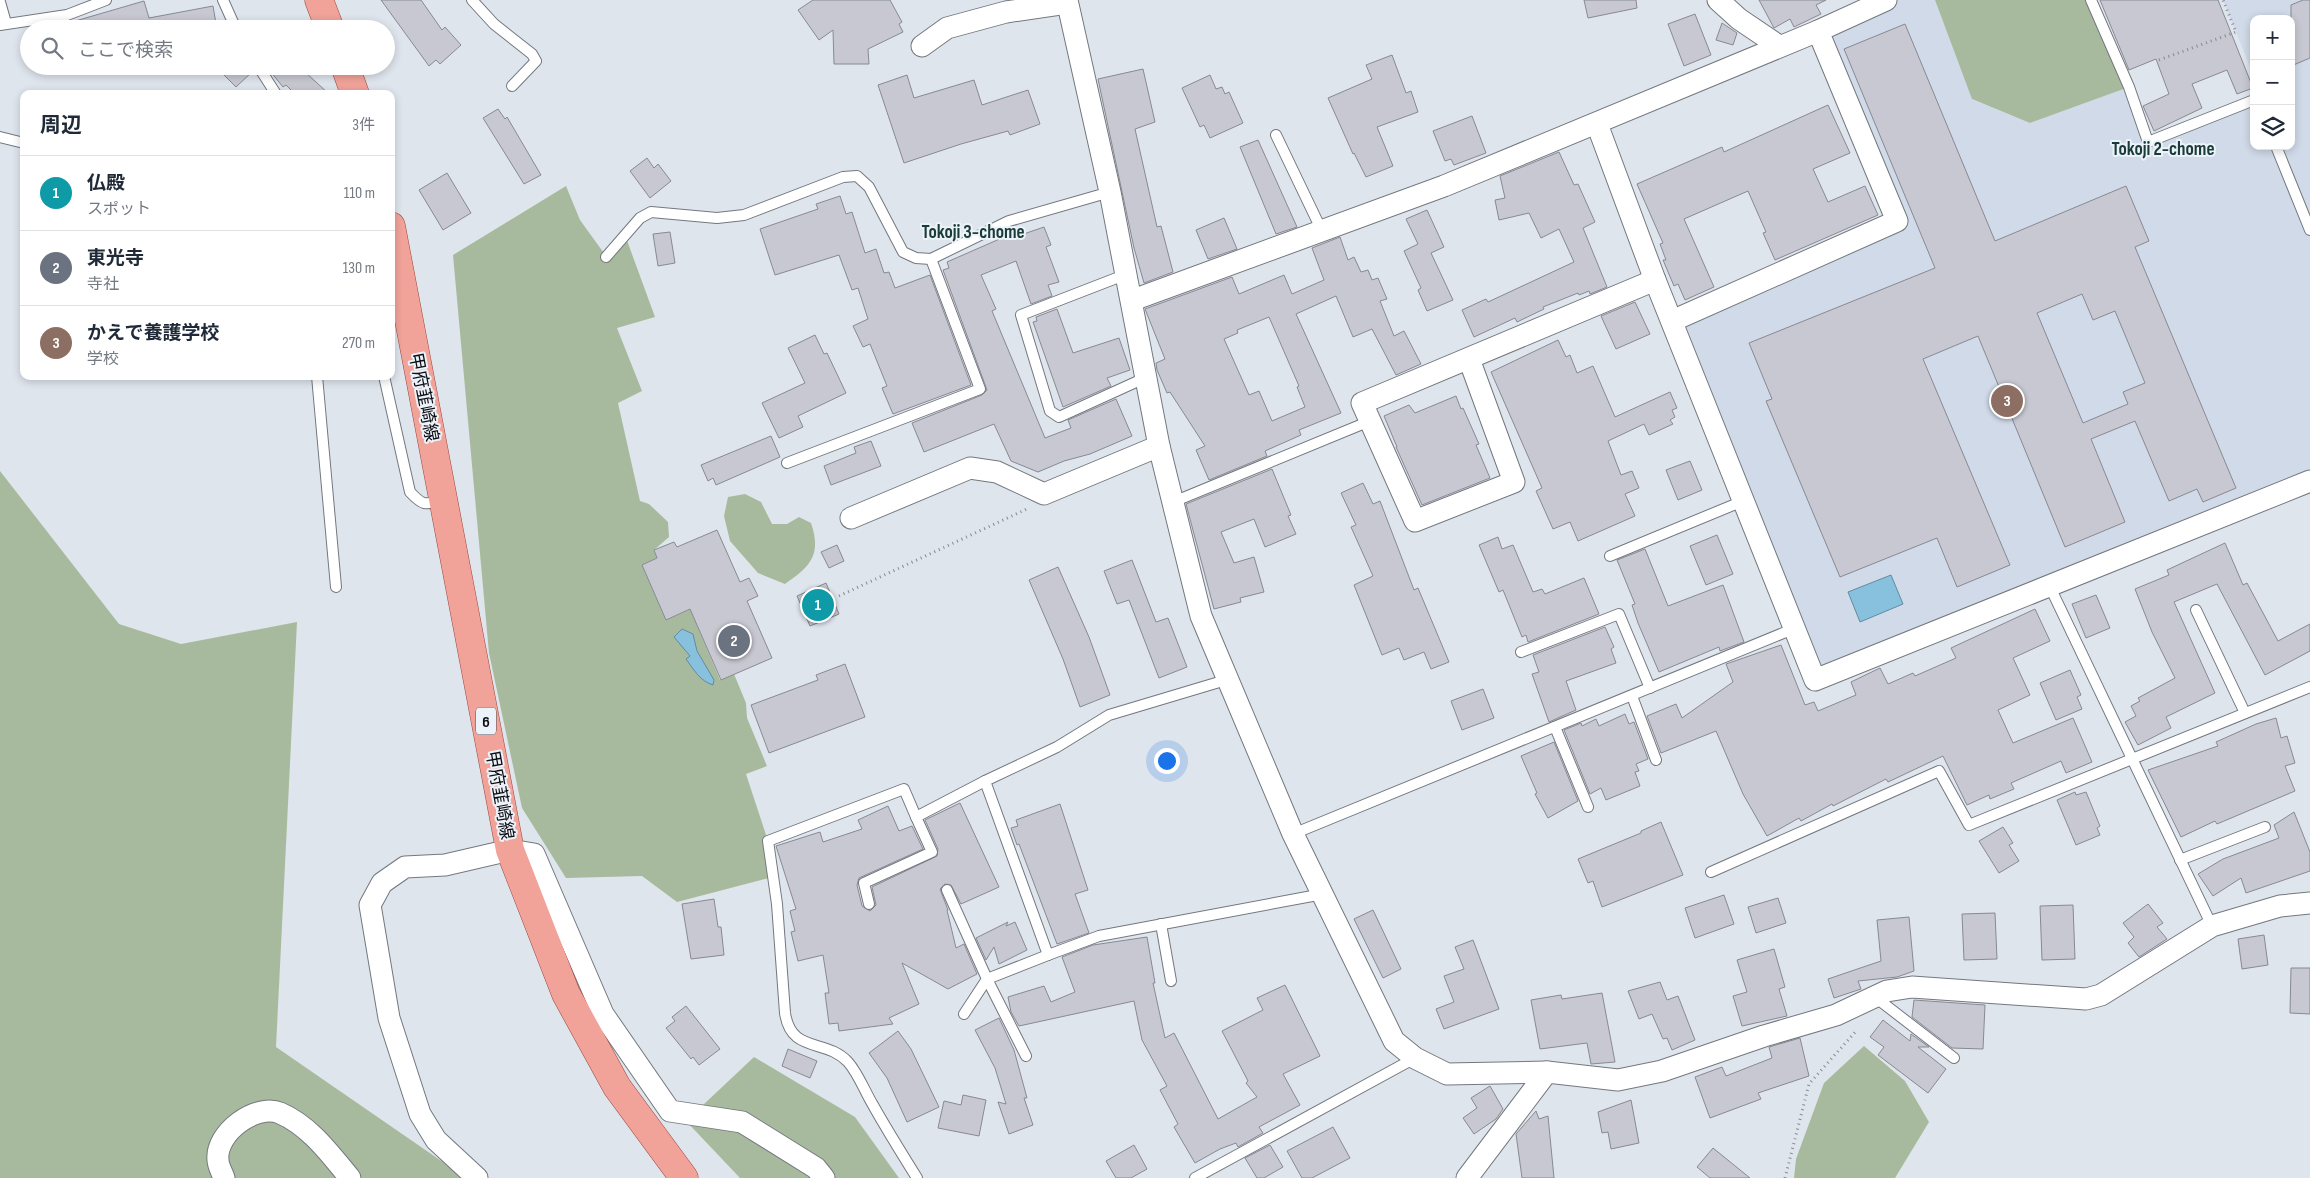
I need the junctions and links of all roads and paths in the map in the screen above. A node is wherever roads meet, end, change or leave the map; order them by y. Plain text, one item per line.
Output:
1 (106, 0) edge
2 (223, 0) edge
3 (319, 0) edge
4 (472, 0) edge
5 (1718, 0) edge
6 (1886, 0) edge
7 (2091, 0) edge
8 (2223, 0) edge
9 (0, 2) edge
10 (1067, 2) edge
11 (31, 20) edge
12 (232, 20) edge
13 (327, 20) edge
14 (20, 22) edge
15 (3, 24) edge
16 (1818, 31) junction
17 (922, 46) dead end
18 (1780, 46) junction
19 (2159, 60) dead end
20 (264, 75) edge
21 (348, 75) edge
22 (512, 86) dead end
23 (273, 90) edge
24 (354, 90) edge
25 (2250, 102) edge
26 (1597, 124) junction
27 (1276, 135) dead end
28 (0, 136) edge
29 (20, 142) edge
30 (2278, 150) edge
31 (1110, 192) junction
32 (2310, 230) edge
33 (1322, 231) junction
34 (395, 247) edge
35 (606, 257) dead end
36 (931, 259) junction
37 (1127, 274) junction
38 (1655, 280) junction
39 (1133, 300) junction
40 (1672, 321) junction
41 (1469, 358) junction
42 (1147, 377) junction
43 (317, 380) edge
44 (385, 380) edge
45 (1370, 421) junction
46 (1159, 446) junction
47 (787, 462) dead end
48 (2310, 481) edge
49 (1044, 494) junction
50 (444, 500) junction
51 (1173, 502) junction
52 (1743, 502) junction
53 (851, 518) dead end
54 (1610, 556) dead end
55 (336, 587) dead end
56 (2050, 587) junction
57 (839, 596) dead end
58 (2196, 610) dead end
59 (1793, 629) junction
60 (1521, 652) dead end
61 (1226, 680) junction
62 (2310, 687) edge
63 (1650, 688) junction
64 (1632, 696) junction
65 (2246, 713) junction
66 (1555, 727) junction
67 (2131, 759) junction
68 (1656, 760) dead end
69 (985, 781) junction
70 (1588, 807) dead end
71 (916, 817) junction
72 (2265, 827) dead end
73 (1293, 834) junction
74 (510, 850) junction
75 (2180, 860) junction
76 (1711, 872) dead end
77 (946, 890) dead end
78 (1323, 894) junction
79 (2310, 903) edge
80 (869, 904) dead end
81 (1161, 924) junction
82 (2212, 926) junction
83 (1048, 955) junction
84 (987, 979) junction
85 (1172, 981) dead end
86 (1875, 996) junction
87 (964, 1014) dead end
88 (1026, 1056) dead end
89 (1415, 1058) junction
90 (1954, 1058) dead end
91 (1548, 1072) junction
92 (224, 1178) edge
93 (350, 1178) edge
94 (477, 1178) edge
95 (684, 1178) edge
96 (824, 1178) edge
97 (917, 1178) edge
98 (1195, 1178) edge
99 (1467, 1178) edge
100 (1785, 1178) edge

1 - 11 lane
2 - 12 lane
3 - 13 main road
4 - 22 lane
5 - 18 street
6 - 16 street
7 - 25 lane
8 - 19 path
9 - 15 lane
10 - 17 street
10 - 31 street
14 - 15 lane
16 - 18 street
16 - 40 street
18 - 26 street
20 - 23 lane
21 - 24 main road
26 - 33 street
26 - 38 street
27 - 33 lane
28 - 29 lane
30 - 32 lane
31 - 36 lane
31 - 37 street
33 - 39 street
34 - 50 main road, 甲府韮崎線 / 6
35 - 36 lane
36 - 47 lane
37 - 39 street
37 - 42 lane
38 - 40 street
38 - 41 street
39 - 42 street
40 - 52 street
41 - 45 street
41 - 45 street
42 - 46 street
43 - 55 lane
44 - 50 lane
45 - 51 lane
46 - 49 street
46 - 51 street
48 - 56 street
49 - 53 street
49 - 57 path
50 - 74 main road, 甲府韮崎線 / 6
51 - 61 street
52 - 54 lane
52 - 59 street
56 - 59 street
56 - 67 lane
58 - 65 lane
59 - 63 lane
60 - 63 lane
61 - 69 lane
61 - 73 street
62 - 65 lane
63 - 64 lane
64 - 66 lane
64 - 68 lane
65 - 67 lane
66 - 70 lane
66 - 73 lane
67 - 75 lane
67 - 76 lane
69 - 71 lane
69 - 83 lane
71 - 80 lane
71 - 97 lane
72 - 75 lane
73 - 78 street
74 - 94 street
74 - 95 main road, 甲府韮崎線 / 6
74 - 96 street
75 - 82 lane
77 - 84 lane
78 - 81 lane
78 - 89 street
79 - 82 street
81 - 83 lane
81 - 85 lane
82 - 86 street
83 - 84 lane
84 - 87 lane
84 - 88 lane
86 - 90 lane
86 - 91 street
86 - 100 path
89 - 91 street
89 - 98 lane
91 - 99 street
92 - 93 street

